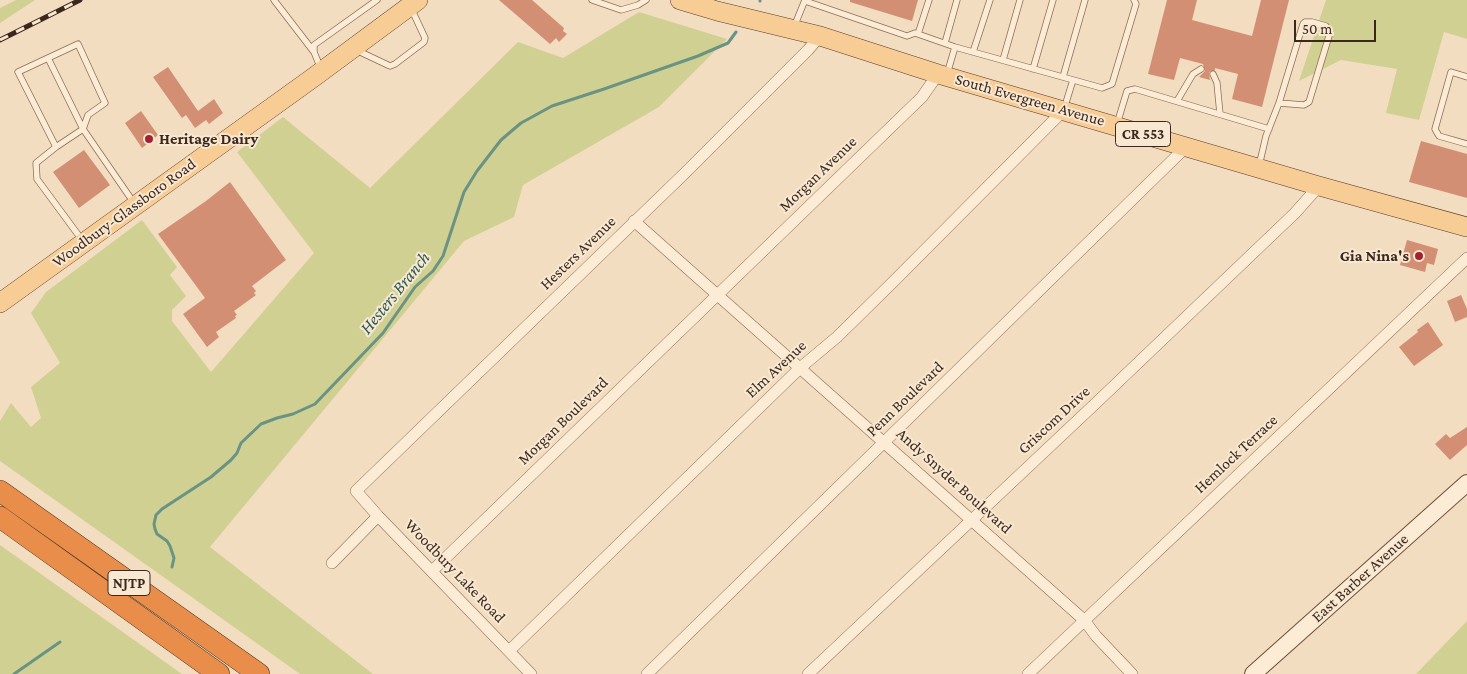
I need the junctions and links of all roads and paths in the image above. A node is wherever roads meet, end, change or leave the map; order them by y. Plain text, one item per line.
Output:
1 (274, 0) edge
2 (377, 0) edge
3 (592, 0) edge
4 (646, 0) edge
5 (680, 0) edge
6 (722, 0) edge
7 (805, 0) edge
8 (929, 0) edge
9 (957, 0) edge
10 (990, 0) edge
11 (1020, 0) edge
12 (1053, 0) edge
13 (1085, 0) edge
14 (1134, 0) edge
15 (414, 3) edge
16 (766, 23) junction
17 (793, 29) junction
18 (918, 34) junction
19 (820, 36) junction
20 (945, 43) junction
21 (955, 47) junction
22 (352, 49) junction
23 (314, 52) junction
24 (973, 52) junction
25 (48, 58) junction
26 (1003, 60) junction
27 (1033, 69) junction
28 (1201, 70) dead end
29 (322, 71) junction
30 (1213, 74) dead end
31 (942, 75) junction
32 (1063, 77) junction
33 (1467, 77) edge
34 (1073, 80) junction
35 (1177, 101) junction
36 (1279, 103) junction
37 (1064, 110) junction
38 (1220, 114) junction
39 (1116, 126) junction
40 (83, 129) junction
41 (1269, 129) junction
42 (1467, 144) edge
43 (56, 147) junction
44 (1186, 147) junction
45 (1259, 168) junction
46 (1319, 186) junction
47 (135, 205) junction
48 (634, 221) junction
49 (1467, 227) edge
50 (84, 242) junction
51 (1465, 264) edge
52 (716, 295) junction
53 (0, 303) edge
54 (800, 368) junction
55 (884, 441) junction
56 (1467, 483) edge
57 (0, 491) edge
58 (356, 491) joint
59 (378, 516) junction
60 (0, 517) edge
61 (972, 519) junction
62 (332, 563) dead end
63 (432, 571) junction
64 (1084, 620) junction
65 (509, 650) junction
66 (219, 674) edge
67 (259, 674) edge
68 (531, 674) edge
69 (646, 674) edge
70 (808, 674) edge
71 (1028, 674) edge
72 (1132, 674) edge
73 (1252, 674) edge

1 - 23 lane
2 - 23 lane
3 - 4 lane
5 - 16 main road, South Evergreen Avenue / CR 553
6 - 16 main road, South Evergreen Avenue / CR 553
7 - 17 lane
7 - 18 lane
8 - 18 lane
9 - 20 lane
10 - 24 lane
11 - 26 lane
12 - 27 lane
13 - 32 lane
14 - 34 lane
15 - 22 main road, Woodbury-Glassboro Road
15 - 22 lane
16 - 17 main road, South Evergreen Avenue / CR 553
17 - 19 main road, South Evergreen Avenue / CR 553
18 - 20 lane
19 - 31 main road, South Evergreen Avenue / CR 553
19 - 48 street, Hesters Avenue
20 - 21 lane
21 - 24 lane
21 - 31 lane
22 - 29 main road, Woodbury-Glassboro Road
23 - 29 lane
24 - 26 lane
25 - 40 lane
25 - 40 lane
25 - 43 lane
26 - 27 lane
27 - 32 lane
28 - 35 lane
29 - 47 main road, Woodbury-Glassboro Road
30 - 38 lane
31 - 37 main road, South Evergreen Avenue / CR 553
31 - 52 street, Morgan Avenue
32 - 34 lane
33 - 42 lane
34 - 37 lane
35 - 38 lane
35 - 39 lane
36 - 36 lane
36 - 41 lane
37 - 39 main road, South Evergreen Avenue / CR 553
37 - 54 street, Elm Avenue
38 - 41 lane
39 - 44 main road, South Evergreen Avenue / CR 553
40 - 43 lane
40 - 47 lane
41 - 45 lane
43 - 50 lane
44 - 45 main road, South Evergreen Avenue / CR 553
44 - 55 street, Penn Boulevard
45 - 46 main road, South Evergreen Avenue / CR 553
46 - 49 main road, South Evergreen Avenue / CR 553
46 - 61 street, Griscom Drive
47 - 50 main road, Woodbury-Glassboro Road
48 - 52 street, Andy Snyder Boulevard
48 - 58 street, Hesters Avenue
50 - 53 main road, Woodbury-Glassboro Road
51 - 64 street, Hemlock Terrace
52 - 54 street, Andy Snyder Boulevard
52 - 63 street, Morgan Boulevard
54 - 55 street, Andy Snyder Boulevard
54 - 65 street, Elm Avenue
55 - 61 street, Andy Snyder Boulevard
55 - 69 street, Penn Boulevard
56 - 73 street, East Barber Avenue
57 - 67 highway, NJTP
58 - 59 street, Woodbury Lake Road
59 - 62 street
59 - 63 street, Woodbury Lake Road
60 - 66 highway, NJTP
61 - 64 street, Andy Snyder Boulevard
61 - 70 street, Griscom Drive
63 - 65 street, Woodbury Lake Road
64 - 71 street, Hemlock Terrace
64 - 72 street, Andy Snyder Boulevard
65 - 68 street, Woodbury Lake Road

